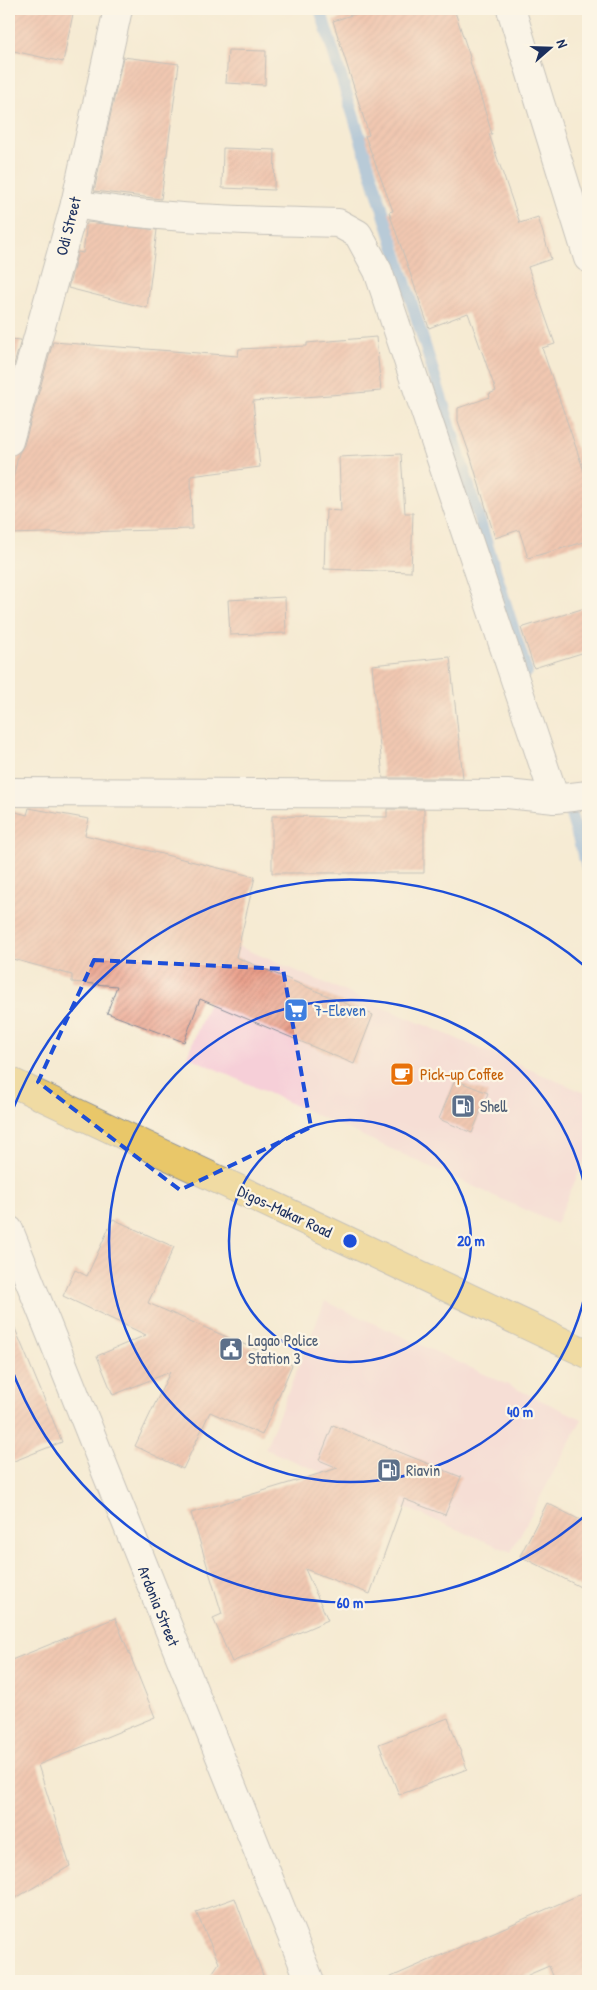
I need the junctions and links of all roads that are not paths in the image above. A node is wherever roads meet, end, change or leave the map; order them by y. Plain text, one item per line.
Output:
1 (118, 9) edge
2 (511, 9) edge
3 (75, 204) junction
4 (588, 258) edge
5 (9, 440) edge
6 (9, 792) edge
7 (588, 795) edge
8 (555, 799) junction
9 (9, 1082) edge
10 (9, 1230) edge
11 (588, 1354) edge
12 (310, 1981) edge

1 - 3 street, Odi Street
2 - 4 street
3 - 5 street, Odi Street
3 - 8 street
6 - 8 street
7 - 8 street
9 - 11 main road, Digos-Makar Road
10 - 12 street, Ardonia Street

